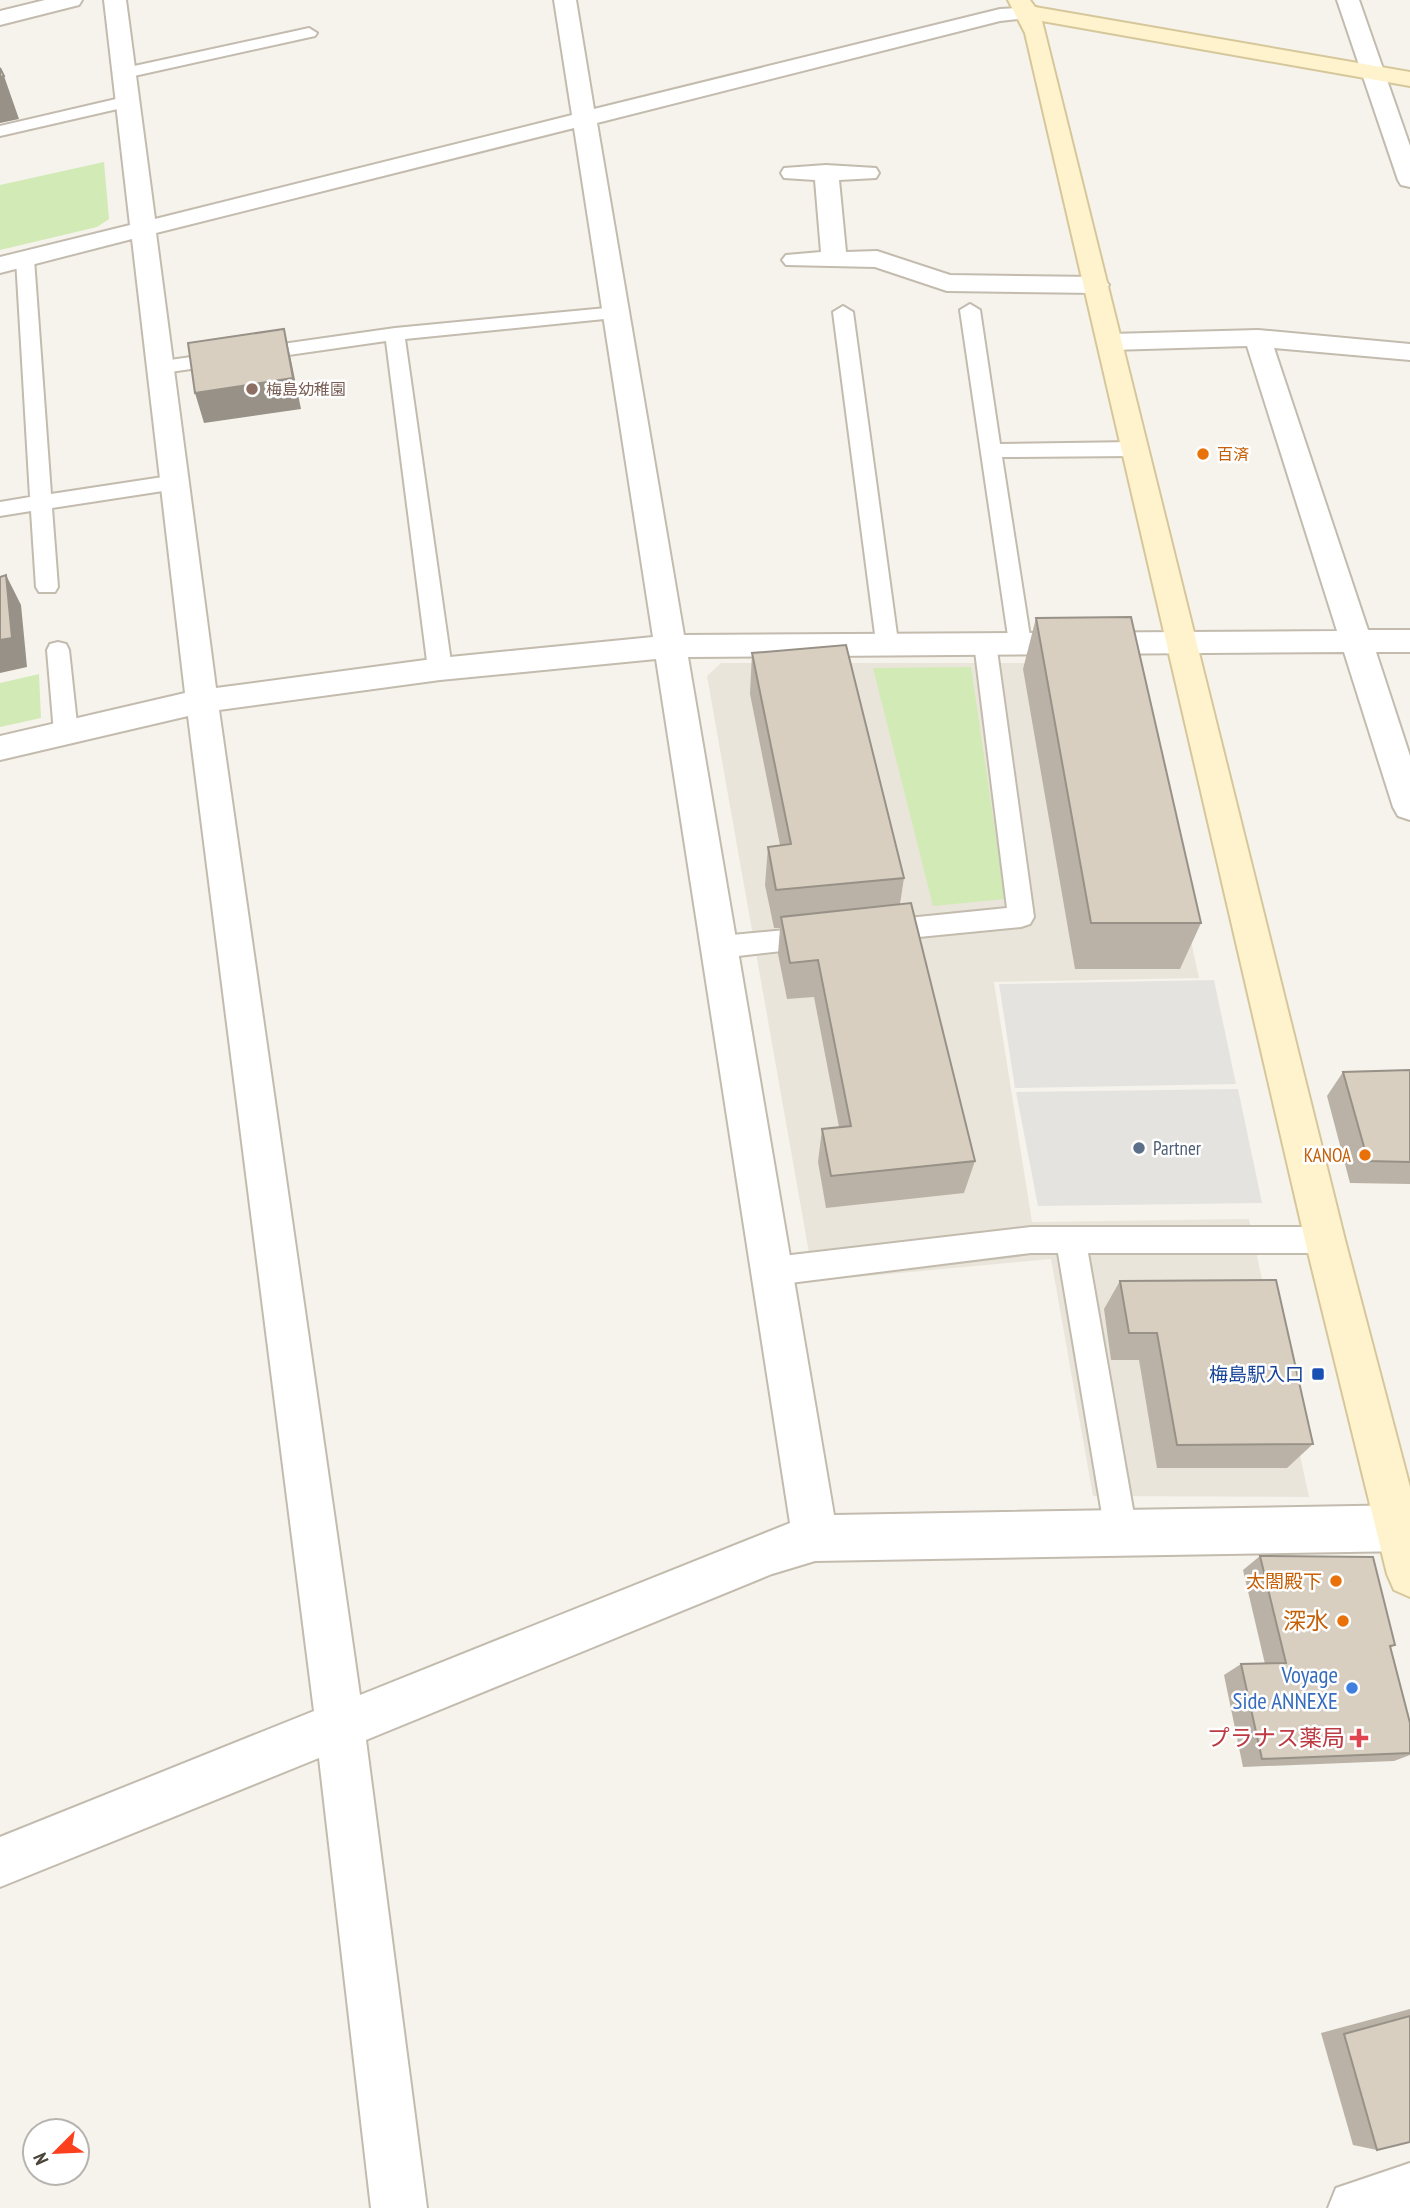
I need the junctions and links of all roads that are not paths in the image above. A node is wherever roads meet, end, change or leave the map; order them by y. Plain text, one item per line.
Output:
1 (71, 0) edge
2 (115, 0) edge
3 (565, 0) edge
4 (1348, 0) edge
5 (1023, 6) edge
6 (0, 18) edge
7 (309, 33) dead end
8 (1375, 73) junction
9 (1410, 79) edge
10 (127, 88) junction
11 (585, 120) junction
12 (0, 131) edge
13 (826, 172) junction
14 (793, 173) dead end
15 (867, 173) dead end
16 (1410, 180) edge
17 (143, 229) junction
18 (25, 260) junction
19 (795, 260) dead end
20 (834, 260) junction
21 (0, 265) edge
22 (1096, 285) junction
23 (970, 310) dead end
24 (843, 312) dead end
25 (617, 313) junction
26 (395, 334) junction
27 (1258, 338) junction
28 (1111, 342) junction
29 (1410, 352) edge
30 (163, 367) junction
31 (1134, 449) junction
32 (992, 452) junction
33 (176, 482) junction
34 (40, 503) junction
35 (0, 509) edge
36 (47, 587) dead end
37 (1355, 641) junction
38 (1410, 641) edge
39 (887, 642) junction
40 (1181, 642) junction
41 (985, 643) junction
42 (1020, 643) junction
43 (672, 646) junction
44 (58, 650) dead end
45 (440, 669) junction
46 (202, 701) junction
47 (66, 733) junction
48 (0, 748) edge
49 (1410, 807) edge
50 (720, 947) junction
51 (1325, 1240) junction
52 (1071, 1241) junction
53 (774, 1271) junction
54 (1405, 1528) edge
55 (1121, 1532) junction
56 (815, 1538) junction
57 (1410, 1574) edge
58 (340, 1727) junction
59 (0, 1863) edge
60 (1410, 2191) edge
61 (399, 2208) edge
62 (1356, 2208) edge

1 - 6 street
2 - 10 street
3 - 11 street
4 - 8 street
5 - 8 street
5 - 11 street
5 - 22 street
7 - 10 lane
8 - 9 street
8 - 16 street
10 - 12 lane
10 - 17 street
11 - 17 street
11 - 25 street
13 - 14 street
13 - 15 street
13 - 20 street
17 - 18 street
17 - 30 street
18 - 21 street
18 - 34 lane
19 - 20 street
20 - 22 street
22 - 28 street
23 - 32 lane
24 - 39 lane
25 - 26 lane
25 - 43 street
26 - 30 lane
26 - 45 lane
27 - 28 street
27 - 29 street
27 - 37 street
28 - 31 street
30 - 33 street
31 - 32 lane
31 - 40 street
32 - 42 lane
33 - 34 lane
33 - 46 street
34 - 35 lane
34 - 36 lane
37 - 38 street
37 - 40 street
37 - 49 street
39 - 41 street
39 - 43 street
40 - 42 street
40 - 51 street
41 - 42 street
41 - 50 lane
43 - 45 street
43 - 50 street
44 - 47 lane
45 - 46 street
46 - 47 street
46 - 58 street
47 - 48 street
50 - 53 street
51 - 52 lane
51 - 54 street
52 - 53 lane
52 - 55 lane
53 - 56 street
54 - 55 street
54 - 57 street
55 - 56 street
56 - 58 street
58 - 59 street
58 - 61 street
60 - 62 street

